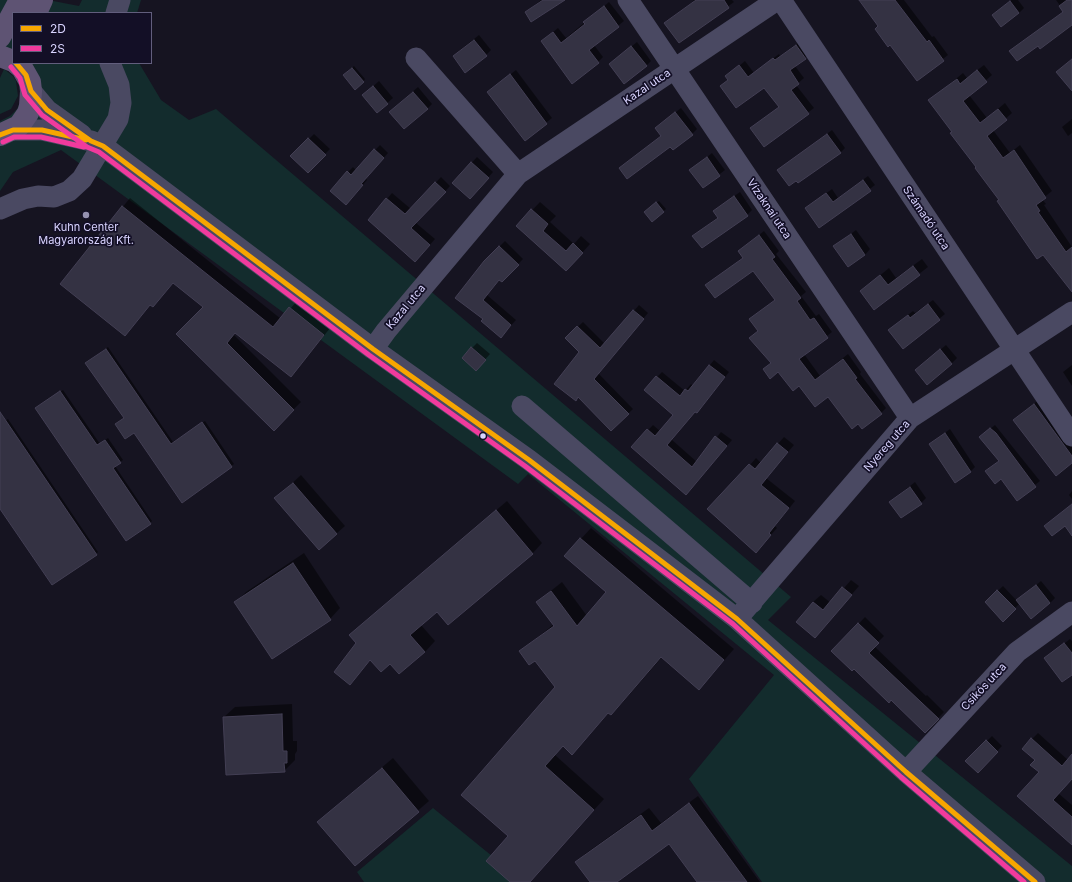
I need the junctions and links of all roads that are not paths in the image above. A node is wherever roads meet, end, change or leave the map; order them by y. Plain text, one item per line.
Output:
1 (20, 0) edge
2 (42, 0) edge
3 (120, 0) edge
4 (628, 0) edge
5 (777, 0) edge
6 (781, 0) edge
7 (14, 12) edge
8 (36, 12) edge
9 (116, 12) edge
10 (12, 15) edge
11 (0, 37) edge
12 (0, 56) edge
13 (416, 58) dead end
14 (12, 61) edge
15 (18, 64) edge
16 (110, 64) edge
17 (674, 69) junction
18 (31, 91) junction
19 (6, 133) edge
20 (97, 144) junction
21 (518, 174) junction
22 (0, 209) edge
23 (1072, 312) edge
24 (373, 349) junction
25 (1014, 351) junction
26 (522, 406) dead end
27 (910, 418) junction
28 (1072, 436) edge
29 (752, 602) junction
30 (1072, 612) edge
31 (737, 619) junction
32 (906, 772) junction
33 (1035, 882) edge

1 - 7 main road
2 - 8 main road
3 - 9 street
4 - 17 street, Vízaknai utca
5 - 17 street, Kazal utca
6 - 25 street, Számadó utca
10 - 11 main road
12 - 14 main road
13 - 21 street
15 - 18 main road
16 - 20 street
17 - 21 street, Kazal utca
17 - 27 street, Vízaknai utca
18 - 19 main road
18 - 20 street
19 - 20 street
20 - 22 street
20 - 24 street
21 - 24 street, Kazal utca
23 - 25 street, Nyereg utca
24 - 31 street
25 - 27 street, Nyereg utca
25 - 28 street, Számadó utca
26 - 29 street
27 - 29 street, Nyereg utca
29 - 31 street, Nyereg utca
30 - 32 street, Csikós utca
31 - 32 street
32 - 33 street

